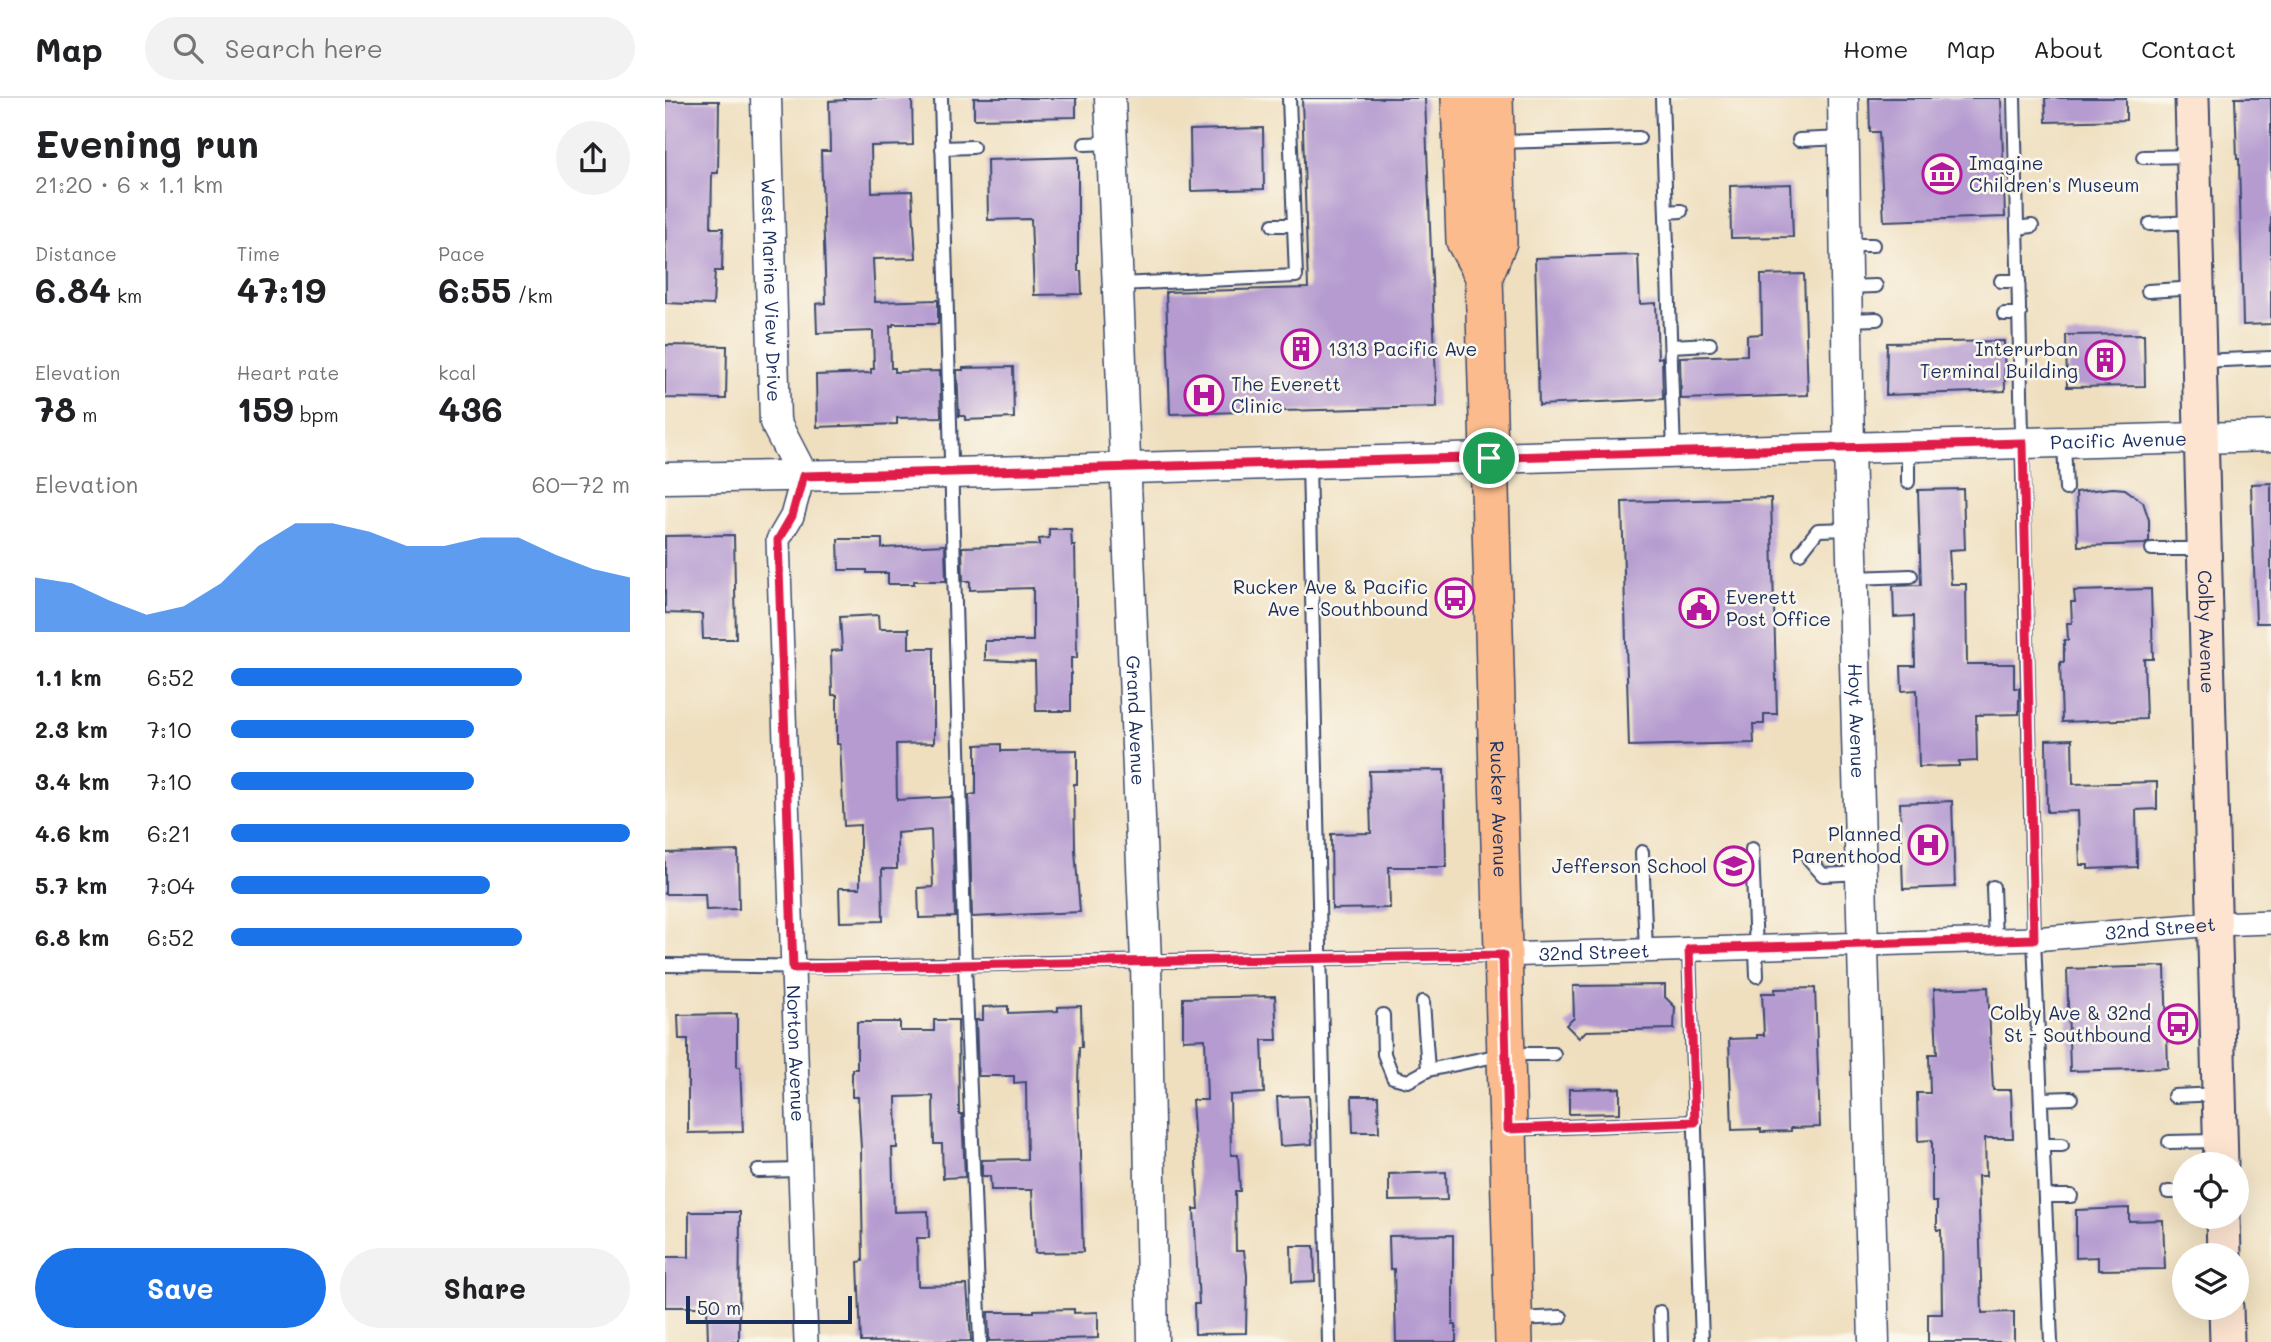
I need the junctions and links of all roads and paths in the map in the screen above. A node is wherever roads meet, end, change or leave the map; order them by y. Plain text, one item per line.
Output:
1 (765, 98) edge
2 (941, 98) edge
3 (1110, 98) edge
4 (1460, 98) edge
5 (1494, 98) edge
6 (1662, 98) edge
7 (1843, 98) edge
8 (2014, 98) edge
9 (2192, 98) edge
10 (1276, 99) edge
11 (1289, 99) edge
12 (1639, 138) dead end
13 (1843, 138) junction
14 (1799, 140) dead end
15 (1496, 143) junction
16 (973, 147) dead end
17 (942, 148) junction
18 (2194, 156) junction
19 (2143, 157) dead end
20 (2016, 162) junction
21 (2029, 162) dead end
22 (1681, 211) dead end
23 (1666, 212) junction
24 (2196, 222) junction
25 (2150, 224) dead end
26 (1273, 225) dead end
27 (1294, 225) junction
28 (2032, 226) dead end
29 (2017, 228) junction
30 (1485, 276) junction
31 (2001, 281) dead end
32 (2019, 281) junction
33 (1119, 284) junction
34 (1876, 286) dead end
35 (1846, 287) junction
36 (2198, 288) junction
37 (2148, 291) dead end
38 (2004, 314) dead end
39 (2020, 314) junction
40 (1877, 319) dead end
41 (1846, 320) junction
42 (1710, 344) dead end
43 (1671, 346) junction
44 (2271, 358) edge
45 (2200, 361) junction
46 (2271, 436) edge
47 (2202, 438) junction
48 (2064, 442) junction
49 (2023, 443) junction
50 (1908, 446) junction
51 (1849, 448) junction
52 (1674, 453) junction
53 (1489, 458) junction
54 (1309, 463) junction
55 (1126, 468) junction
56 (951, 473) junction
57 (803, 476) junction
58 (665, 478) edge
59 (1908, 482) dead end
60 (2066, 489) dead end
61 (1851, 529) junction
62 (2205, 549) junction
63 (2152, 550) dead end
64 (1800, 553) dead end
65 (1910, 576) dead end
66 (1853, 578) junction
67 (1752, 849) dead end
68 (1642, 852) dead end
69 (1809, 859) dead end
70 (1862, 873) junction
71 (1993, 887) dead end
72 (2271, 922) edge
73 (2214, 924) junction
74 (2034, 939) junction
75 (1995, 940) junction
76 (1864, 944) junction
77 (1756, 947) junction
78 (1689, 949) junction
79 (1646, 951) junction
80 (1503, 955) junction
81 (1320, 959) junction
82 (1146, 962) junction
83 (665, 965) edge
84 (965, 965) junction
85 (793, 968) junction
86 (1757, 976) dead end
87 (1423, 1002) dead end
88 (1383, 1015) dead end
89 (1505, 1054) junction
90 (1554, 1054) dead end
91 (1428, 1070) junction
92 (2219, 1094) junction
93 (2173, 1096) dead end
94 (2071, 1098) dead end
95 (2041, 1099) junction
96 (1695, 1122) junction
97 (1508, 1129) junction
98 (2169, 1142) dead end
99 (2043, 1145) junction
100 (2061, 1145) dead end
101 (2221, 1152) edge
102 (800, 1170) junction
103 (758, 1171) dead end
104 (2168, 1192) dead end
105 (2172, 1192) edge
106 (2045, 1196) junction
107 (2071, 1196) dead end
108 (1660, 1312) dead end
109 (1561, 1317) dead end
110 (2226, 1320) edge
111 (1514, 1331) edge
112 (806, 1342) edge
113 (980, 1342) edge
114 (1153, 1342) edge
115 (1329, 1342) edge
116 (1661, 1342) edge
117 (1702, 1342) edge
118 (1874, 1342) edge
119 (2051, 1342) edge
120 (2227, 1342) edge

1 - 57 street, West Marine View Drive
2 - 17 lane
3 - 33 street, Grand Avenue
4 - 30 main road, Rucker Avenue
5 - 15 main road, Rucker Avenue
6 - 23 lane
7 - 13 street, Hoyt Avenue
8 - 20 lane
9 - 18 main road, Colby Avenue
10 - 11 lane
11 - 27 lane
12 - 15 lane
13 - 14 lane
13 - 35 street, Hoyt Avenue
15 - 30 main road, Rucker Avenue
16 - 17 lane
17 - 56 lane
18 - 19 lane
18 - 24 main road, Colby Avenue
20 - 21 lane
20 - 29 lane
22 - 23 lane
23 - 43 lane
24 - 25 lane
24 - 36 main road, Colby Avenue
26 - 27 lane
27 - 33 lane
28 - 29 lane
29 - 32 lane
30 - 53 main road, Rucker Avenue
31 - 32 lane
32 - 39 lane
33 - 55 street, Grand Avenue
34 - 35 lane
35 - 41 street, Hoyt Avenue
36 - 37 lane
36 - 45 main road, Colby Avenue
38 - 39 lane
39 - 49 lane
40 - 41 lane
41 - 51 street, Hoyt Avenue
42 - 43 lane
43 - 52 lane
44 - 45 lane
45 - 47 main road, Colby Avenue
46 - 47 street, Pacific Avenue
47 - 48 street, Pacific Avenue
47 - 62 main road, Colby Avenue
48 - 49 street, Pacific Avenue
48 - 60 lane
49 - 50 street, Pacific Avenue
49 - 74 lane
50 - 51 street, Pacific Avenue
50 - 59 lane
51 - 52 street, Pacific Avenue
51 - 61 street, Hoyt Avenue
52 - 53 street, Pacific Avenue
53 - 54 street, Pacific Avenue
53 - 80 main road, Rucker Avenue
54 - 55 street, Pacific Avenue
54 - 81 lane
55 - 56 street, Pacific Avenue
55 - 82 street, Grand Avenue
56 - 57 street, Pacific Avenue
56 - 84 lane
57 - 58 street, Pacific Avenue
57 - 85 street, Norton Avenue
61 - 64 lane
61 - 66 street, Hoyt Avenue
62 - 63 lane
62 - 73 main road, Colby Avenue
65 - 66 lane
66 - 70 street, Hoyt Avenue
67 - 77 lane
68 - 79 lane
69 - 70 lane
70 - 76 street, Hoyt Avenue
71 - 75 lane
72 - 73 street, 32nd Street
73 - 74 street, 32nd Street
73 - 92 main road, Colby Avenue
74 - 75 street, 32nd Street
74 - 95 lane
75 - 76 street, 32nd Street
76 - 77 street, 32nd Street
76 - 118 street, Hoyt Avenue
77 - 78 street, 32nd Street
77 - 86 lane
78 - 79 street, 32nd Street
78 - 96 lane
79 - 80 street, 32nd Street
80 - 81 lane, 32nd Street
80 - 89 main road, Rucker Avenue
81 - 82 lane, 32nd Street
81 - 115 lane
82 - 84 lane, 32nd Street
82 - 114 street, Grand Avenue
83 - 85 lane, 32nd Street
84 - 85 lane, 32nd Street
84 - 113 lane
85 - 102 street, Norton Avenue
87 - 91 lane
88 - 91 lane
89 - 90 lane
89 - 91 lane
89 - 97 main road, Rucker Avenue
92 - 93 lane
92 - 101 main road, Colby Avenue
94 - 95 lane
95 - 99 lane
96 - 97 lane
96 - 117 lane
97 - 111 main road, Rucker Avenue
98 - 101 lane
99 - 100 lane
99 - 106 lane
102 - 103 lane
102 - 112 street, Norton Avenue
104 - 105 lane
106 - 107 lane
106 - 119 lane
108 - 116 lane
109 - 111 lane
110 - 120 main road

